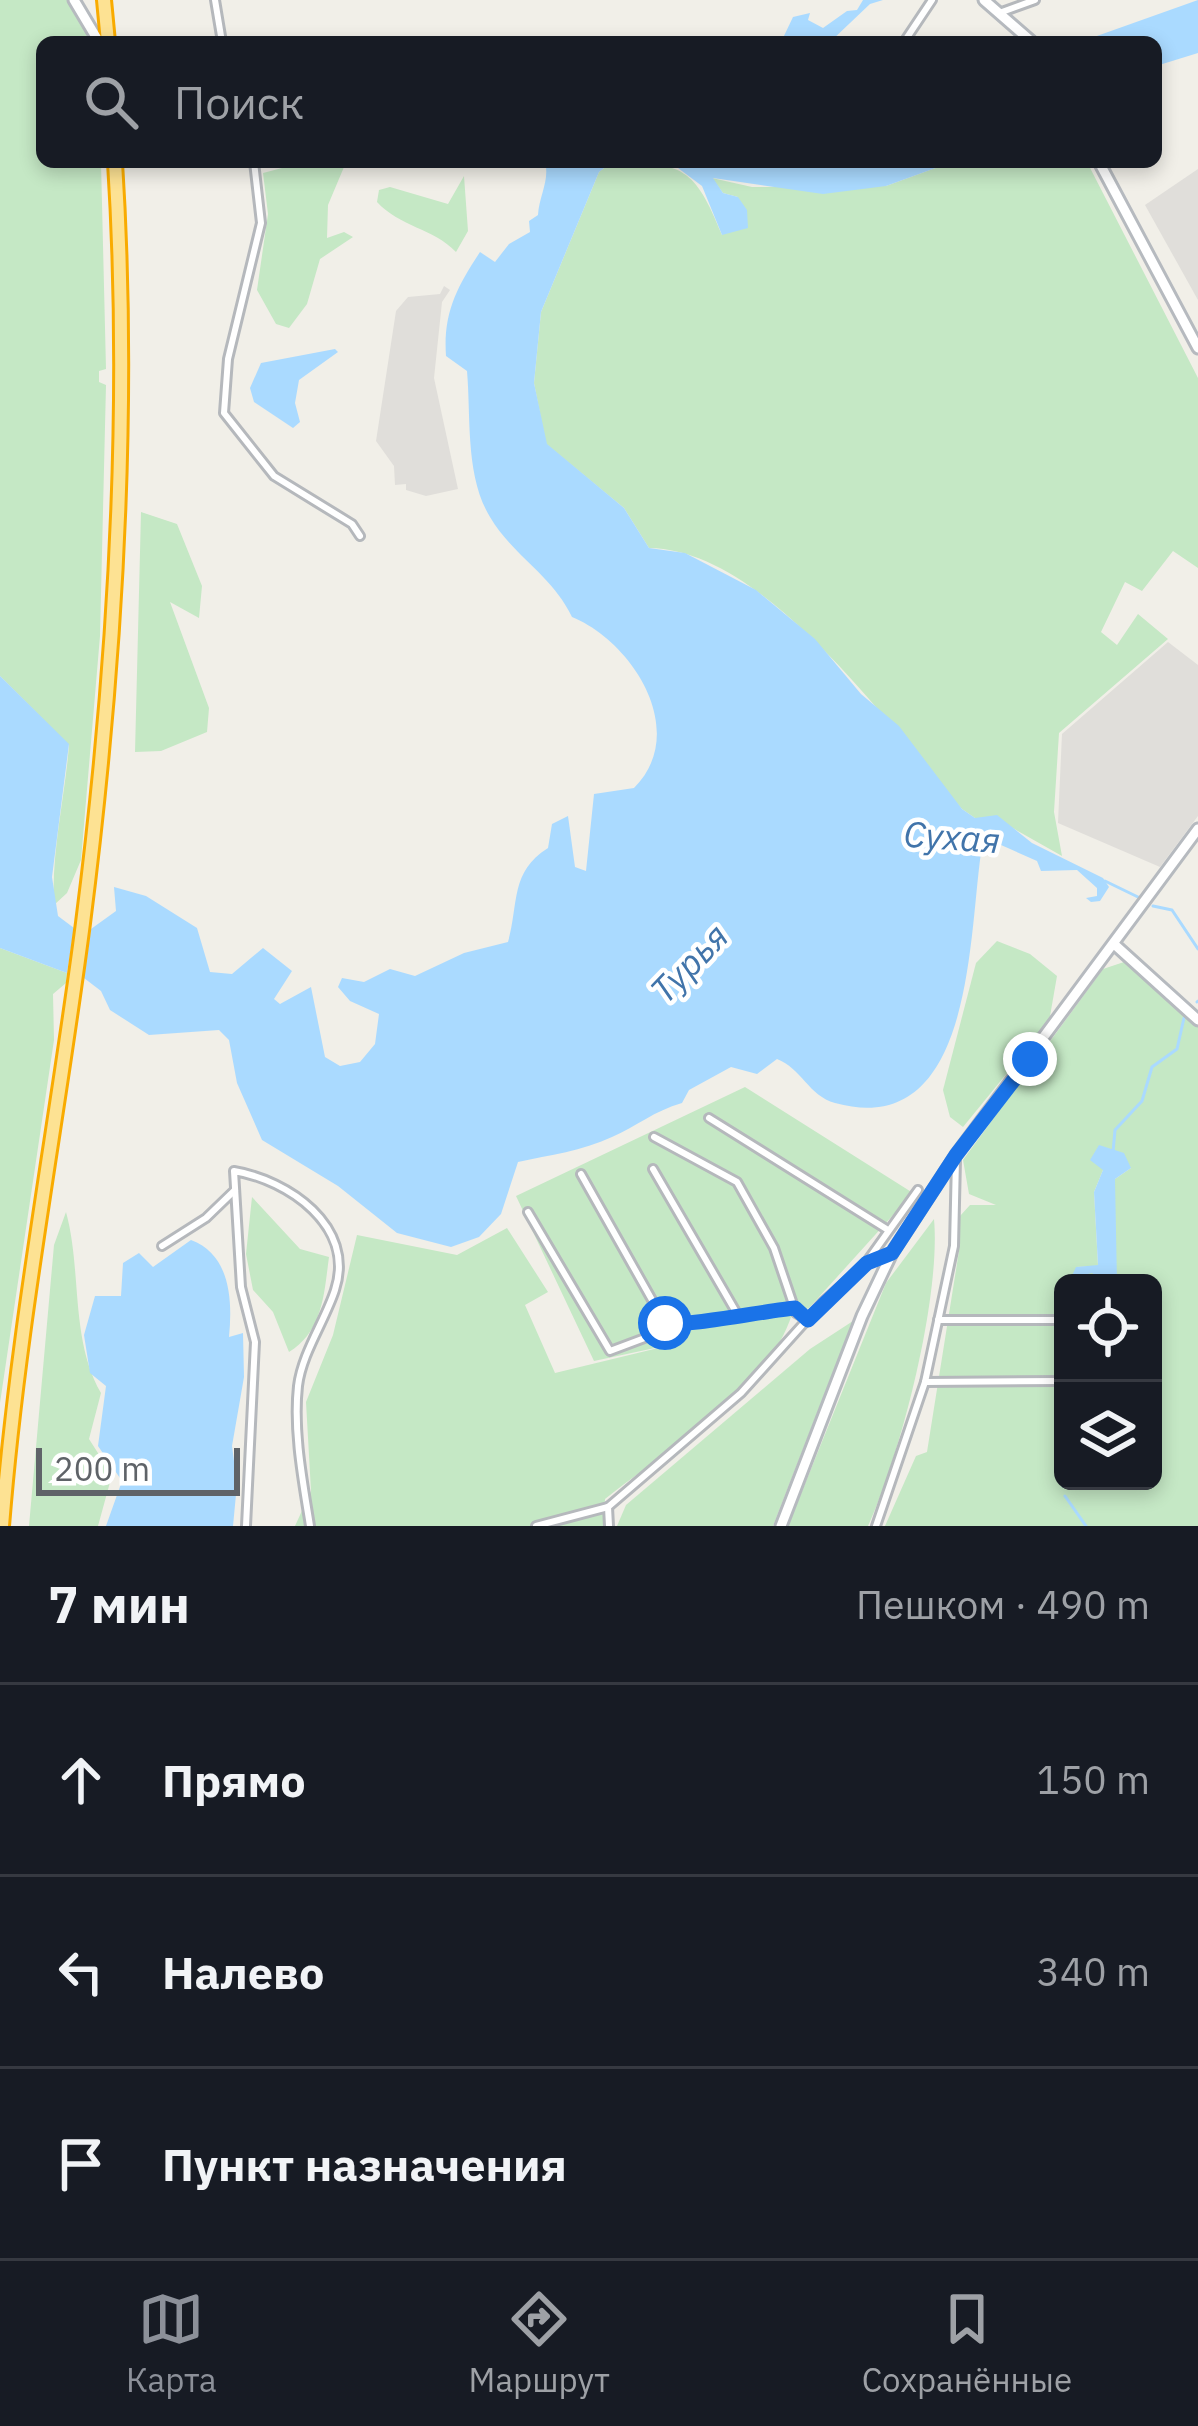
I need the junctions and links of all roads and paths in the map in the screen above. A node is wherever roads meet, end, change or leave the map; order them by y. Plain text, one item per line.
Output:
1 (74, 0) edge
2 (108, 0) edge
3 (215, 0) edge
4 (932, 0) edge
5 (984, 0) edge
6 (1035, 0) edge
7 (1002, 12) junction
8 (102, 36) edge
9 (104, 36) edge
10 (221, 36) edge
11 (908, 36) edge
12 (1026, 36) edge
13 (115, 168) edge
14 (255, 168) edge
15 (1102, 168) edge
16 (1198, 348) edge
17 (360, 536) dead end
18 (1198, 829) edge
19 (1114, 944) junction
20 (1198, 1020) edge
21 (709, 1118) dead end
22 (655, 1137) dead end
23 (956, 1155) junction
24 (652, 1169) dead end
25 (581, 1174) dead end
26 (235, 1190) junction
27 (918, 1190) dead end
28 (528, 1212) dead end
29 (888, 1230) junction
30 (162, 1246) dead end
31 (892, 1253) junction
32 (867, 1263) junction
33 (795, 1308) junction
34 (736, 1312) junction
35 (808, 1320) junction
36 (938, 1320) junction
37 (1054, 1320) edge
38 (665, 1323) junction
39 (1054, 1381) edge
40 (925, 1382) junction
41 (608, 1507) junction
42 (2, 1526) edge
43 (246, 1526) edge
44 (310, 1526) edge
45 (536, 1526) edge
46 (609, 1526) edge
47 (782, 1526) edge
48 (876, 1526) edge

1 - 8 main road
2 - 9 highway
3 - 10 street
4 - 11 street
5 - 7 main road
6 - 7 street
7 - 12 main road
13 - 42 highway
14 - 17 street
15 - 16 main road
18 - 19 main road
19 - 20 main road
19 - 23 main road
21 - 29 street
22 - 33 street
23 - 31 main road
23 - 36 street
24 - 34 street
25 - 38 street
26 - 30 street
26 - 43 street
26 - 44 street
27 - 29 street
28 - 38 street
29 - 32 street
31 - 32 street
31 - 47 main road
32 - 35 street
33 - 34 street
33 - 35 street
34 - 38 street
35 - 41 street
36 - 37 street
36 - 40 street
39 - 40 street
40 - 48 street
41 - 45 street
41 - 46 street

